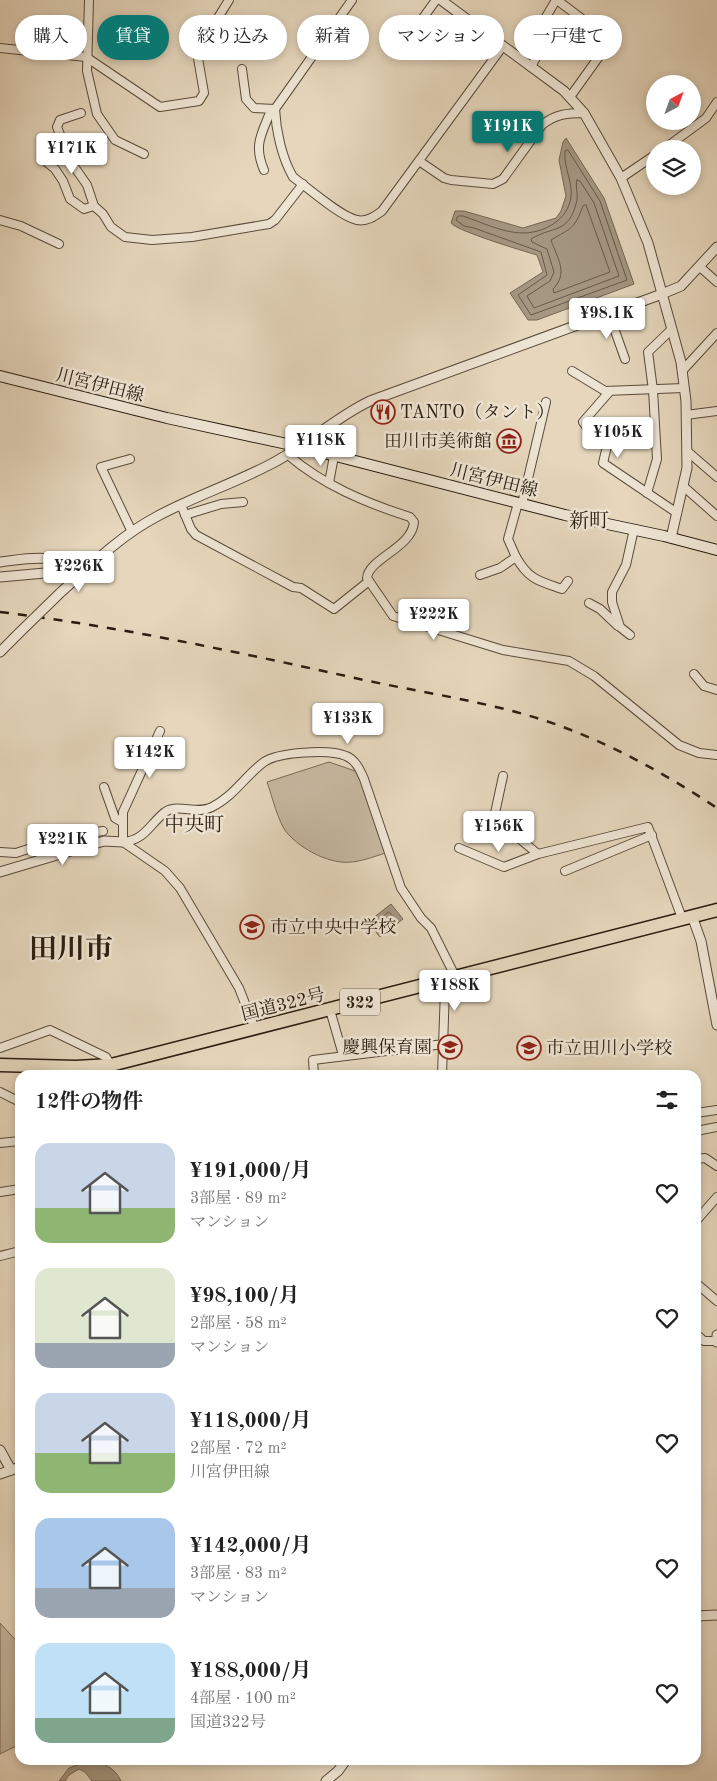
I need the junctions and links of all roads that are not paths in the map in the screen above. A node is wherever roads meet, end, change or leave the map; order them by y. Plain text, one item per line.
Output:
1 (89, 0) edge
2 (229, 0) edge
3 (352, 0) edge
4 (436, 0) edge
5 (441, 0) edge
6 (556, 0) edge
7 (425, 15) edge
8 (461, 15) edge
9 (87, 38) edge
10 (504, 47) edge
11 (0, 48) edge
12 (15, 50) edge
13 (87, 58) edge
14 (86, 60) edge
15 (493, 60) edge
16 (531, 67) junction
17 (242, 69) dead end
18 (570, 97) junction
19 (717, 102) edge
20 (273, 110) junction
21 (81, 113) dead end
22 (584, 113) junction
23 (676, 140) edge
24 (144, 154) dead end
25 (44, 160) dead end
26 (419, 161) junction
27 (646, 161) edge
28 (264, 170) dead end
29 (621, 178) junction
30 (303, 184) junction
31 (94, 206) junction
32 (0, 220) edge
33 (58, 244) dead end
34 (717, 247) edge
35 (700, 267) junction
36 (717, 282) edge
37 (662, 294) junction
38 (609, 314) junction
39 (672, 328) junction
40 (717, 333) edge
41 (626, 359) dead end
42 (572, 371) dead end
43 (682, 372) junction
44 (0, 376) edge
45 (684, 388) junction
46 (654, 390) junction
47 (610, 392) junction
48 (546, 402) dead end
49 (717, 411) edge
50 (686, 415) junction
51 (301, 447) junction
52 (688, 451) junction
53 (288, 455) junction
54 (334, 456) junction
55 (130, 459) dead end
56 (717, 477) edge
57 (329, 483) junction
58 (683, 486) junction
59 (647, 493) junction
60 (243, 502) dead end
61 (520, 503) junction
62 (180, 505) junction
63 (677, 512) junction
64 (185, 515) junction
65 (717, 516) edge
66 (634, 529) junction
67 (132, 532) junction
68 (671, 538) junction
69 (717, 550) edge
70 (516, 557) junction
71 (0, 562) edge
72 (82, 574) junction
73 (480, 575) dead end
74 (0, 577) edge
75 (369, 581) junction
76 (568, 581) dead end
77 (589, 603) dead end
78 (620, 627) junction
79 (630, 635) dead end
80 (0, 652) edge
81 (694, 674) dead end
82 (717, 690) edge
83 (160, 732) dead end
84 (717, 756) edge
85 (503, 776) dead end
86 (104, 787) dead end
87 (122, 822) junction
88 (103, 831) dead end
89 (652, 834) junction
90 (123, 842) junction
91 (459, 848) dead end
92 (0, 852) edge
93 (538, 854) junction
94 (565, 871) dead end
95 (0, 872) edge
96 (717, 910) edge
97 (687, 917) junction
98 (455, 976) junction
99 (330, 1010) junction
100 (717, 1025) edge
101 (255, 1029) junction
102 (444, 1044) junction
103 (0, 1048) edge
104 (343, 1055) junction
105 (0, 1065) edge
106 (111, 1065) junction
107 (313, 1070) edge
108 (442, 1070) edge
109 (0, 1092) edge
110 (15, 1100) edge
111 (717, 1110) edge
112 (701, 1112) edge
113 (717, 1128) edge
114 (701, 1130) edge
115 (15, 1142) edge
116 (0, 1143) edge
117 (701, 1158) edge
118 (717, 1166) edge
119 (15, 1190) edge
120 (0, 1192) edge
121 (717, 1197) edge
122 (701, 1215) edge
123 (15, 1252) edge
124 (0, 1256) edge
125 (701, 1287) edge
126 (717, 1301) edge
127 (717, 1335) edge
128 (701, 1338) edge
129 (717, 1341) edge
130 (0, 1450) edge
131 (15, 1467) edge
132 (15, 1468) edge
133 (0, 1474) edge
134 (717, 1615) edge
135 (701, 1616) edge
136 (342, 1765) edge
137 (326, 1781) edge

1 - 9 street
2 - 13 street
3 - 20 street
4 - 7 street
5 - 8 street
6 - 16 street
6 - 18 street
10 - 16 street
11 - 12 street
14 - 24 street
15 - 26 street
16 - 18 street
17 - 20 street
18 - 22 street
19 - 23 street
20 - 28 street
20 - 30 street
21 - 31 street
22 - 26 street
22 - 29 street
25 - 31 street
26 - 30 street
27 - 29 street
29 - 37 street
30 - 31 street
32 - 33 street
34 - 35 street
35 - 36 street
35 - 37 street
37 - 38 street
37 - 39 street
38 - 41 street
38 - 51 street
39 - 43 street
39 - 46 street
40 - 43 street
42 - 47 street
43 - 45 street
44 - 51 main road, 川宮伊田線
45 - 46 street
45 - 50 street
46 - 47 street
46 - 59 street
47 - 59 street
48 - 61 street
49 - 50 street
50 - 52 street
51 - 53 street
51 - 54 main road, 川宮伊田線
52 - 56 street
52 - 58 street
53 - 57 street
53 - 62 street
54 - 57 street
54 - 61 main road, 川宮伊田線
55 - 67 street
57 - 75 street
58 - 63 street
58 - 65 street
59 - 63 street
60 - 64 street
61 - 66 main road, 川宮伊田線
61 - 70 street
62 - 64 street
62 - 67 street
63 - 68 street
64 - 75 street
66 - 68 main road, 川宮伊田線
66 - 78 street
67 - 72 street
68 - 69 main road, 川宮伊田線
70 - 73 street
70 - 76 street
71 - 72 street
72 - 74 street
72 - 80 street, bridge
75 - 84 street
77 - 78 street
78 - 79 street
81 - 82 street
83 - 87 street
85 - 93 street
86 - 87 street
87 - 90 street
88 - 92 street
89 - 93 street
89 - 94 street
89 - 97 street
90 - 95 street
90 - 98 street
90 - 101 street
91 - 93 street
96 - 97 highway, 国道322号 / 322
97 - 98 highway, 国道322号 / 322
97 - 100 street
98 - 99 highway, 国道322号 / 322
98 - 102 street
99 - 101 highway, 国道322号 / 322
99 - 104 street
101 - 106 highway, 国道322号 / 322
102 - 104 street
102 - 108 street
103 - 106 street
104 - 107 street
105 - 106 highway, 国道322号 / 322
109 - 110 street
111 - 112 street
113 - 114 street
115 - 116 street
117 - 118 street
119 - 120 street
121 - 122 street
123 - 124 street
125 - 126 street
127 - 129 street
128 - 129 street
130 - 131 street
132 - 133 street
134 - 135 street
136 - 137 street

